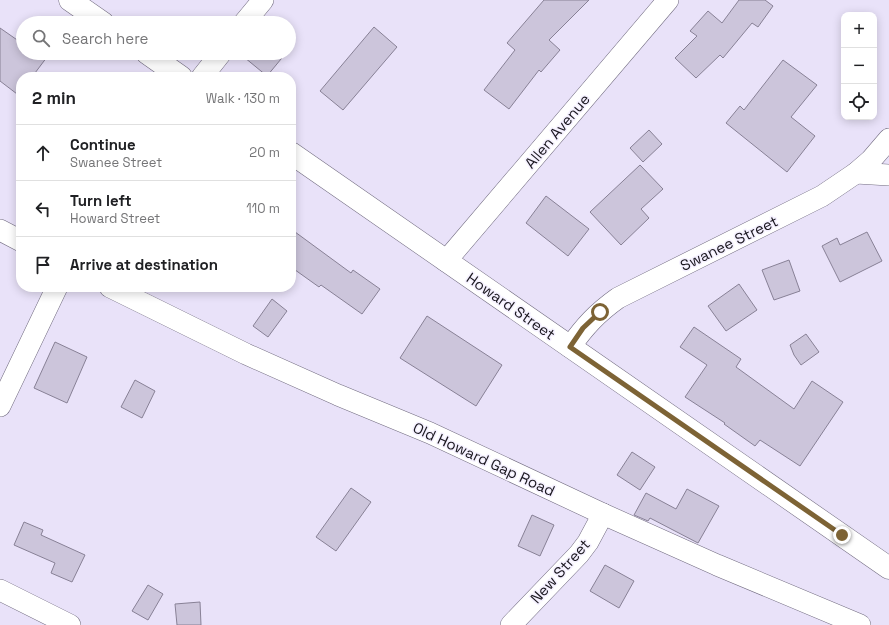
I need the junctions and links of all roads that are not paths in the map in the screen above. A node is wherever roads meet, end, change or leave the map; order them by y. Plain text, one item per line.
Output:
1 (70, 0) edge
2 (262, 0) edge
3 (668, 0) edge
4 (93, 16) edge
5 (249, 16) edge
6 (157, 60) edge
7 (215, 60) edge
8 (174, 72) edge
9 (206, 72) edge
10 (889, 139) edge
11 (296, 156) edge
12 (856, 173) junction
13 (889, 175) edge
14 (0, 230) edge
15 (16, 238) edge
16 (446, 261) junction
17 (55, 292) edge
18 (120, 292) edge
19 (570, 347) junction
20 (0, 406) edge
21 (604, 514) junction
22 (889, 568) edge
23 (0, 590) edge
24 (70, 625) edge
25 (511, 625) edge
26 (860, 625) edge

1 - 4 street
2 - 5 street
3 - 16 street, Allen Avenue
6 - 8 street
7 - 9 street
10 - 12 street, Swanee Street
11 - 16 street, Howard Street
12 - 13 street
12 - 19 street, Swanee Street
14 - 15 street
16 - 19 street, Howard Street
17 - 20 street
18 - 21 street, Old Howard Gap Road
19 - 22 street, Howard Street
21 - 25 street, New Street
21 - 26 street, Old Howard Gap Road
23 - 24 street

